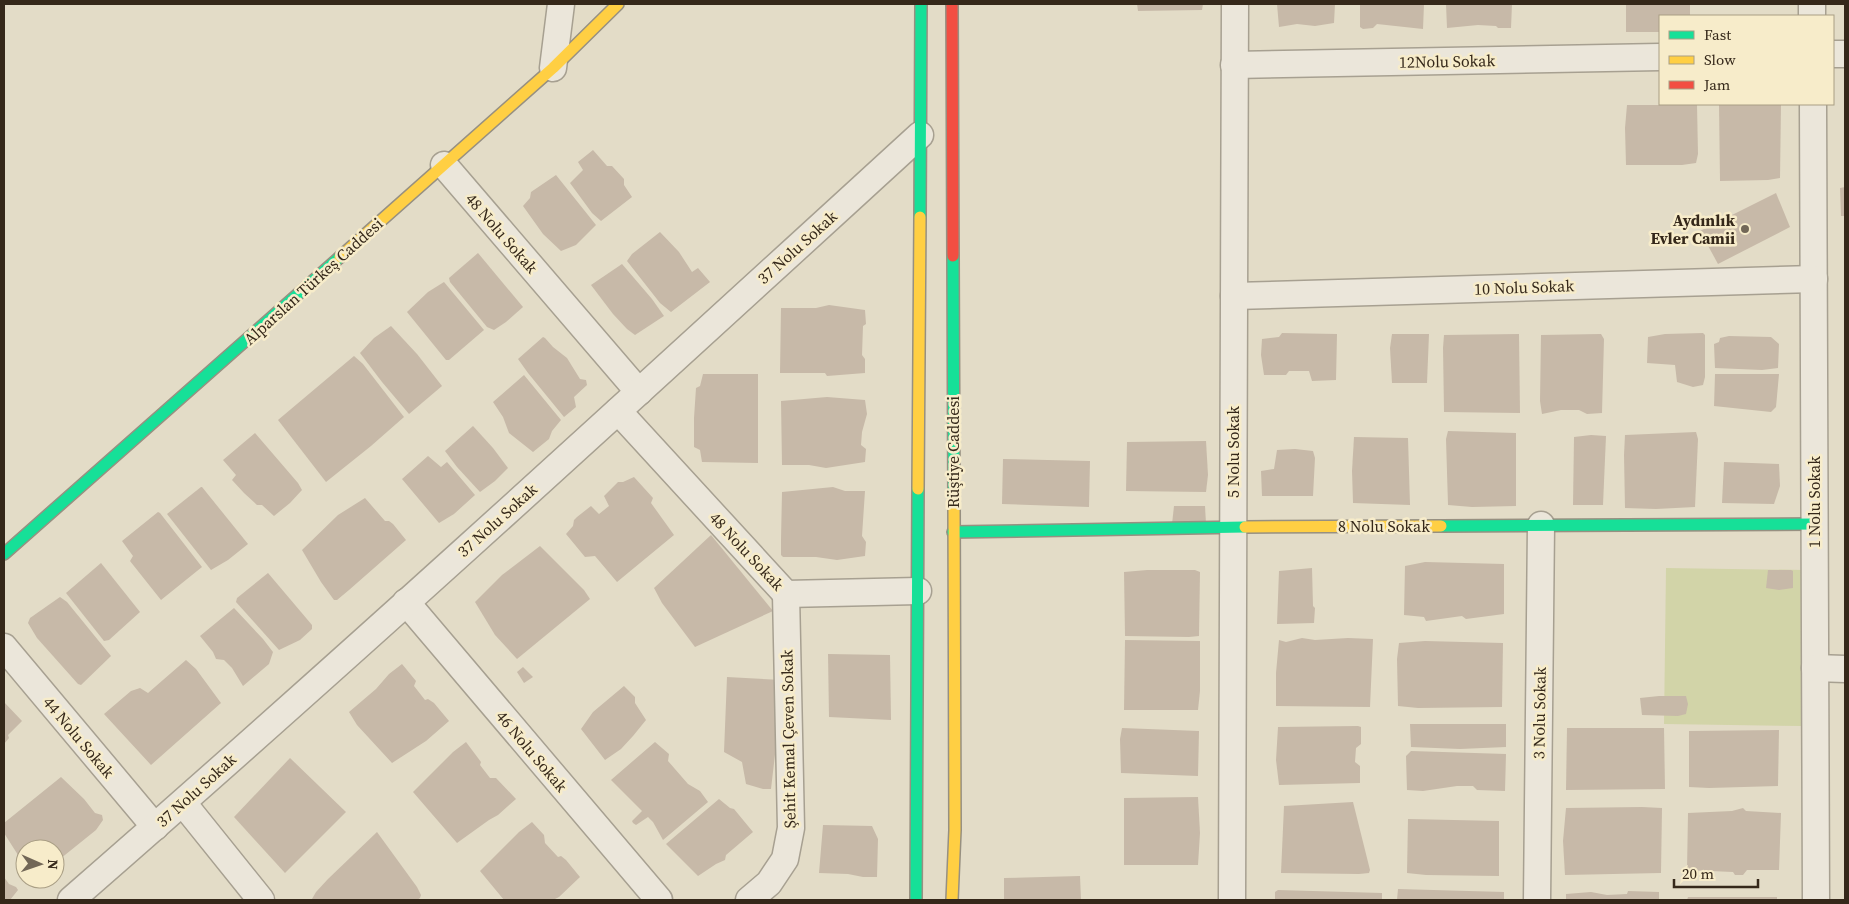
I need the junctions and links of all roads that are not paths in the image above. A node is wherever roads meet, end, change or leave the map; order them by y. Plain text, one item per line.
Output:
1 (561, 4) edge
2 (618, 4) edge
3 (921, 4) edge
4 (952, 4) edge
5 (1235, 4) edge
6 (1659, 57) edge
7 (1234, 64) junction
8 (554, 68) junction
9 (1813, 105) edge
10 (920, 135) junction
11 (444, 165) junction
12 (1814, 279) junction
13 (1234, 296) junction
14 (639, 392) junction
15 (618, 411) junction
16 (1814, 524) junction
17 (1541, 525) junction
18 (1233, 526) junction
19 (953, 532) junction
20 (4, 554) edge
21 (918, 591) junction
22 (786, 594) junction
23 (406, 602) junction
24 (4, 647) edge
25 (1815, 668) junction
26 (1845, 669) edge
27 (182, 803) junction
28 (155, 827) junction
29 (952, 899) edge
30 (70, 900) edge
31 (261, 900) edge
32 (659, 900) edge
33 (749, 900) edge
34 (916, 900) edge
35 (1232, 900) edge
36 (1537, 900) edge
37 (1816, 900) edge

1 - 8 street
2 - 8 street, Alparslan Türkeş Caddesi
3 - 10 street, Rüştiye Caddesi
4 - 19 street, Rüştiye Caddesi
5 - 7 street, 5 Nolu Sokak
6 - 7 street, 12Nolu Sokak
7 - 13 street, 5 Nolu Sokak
8 - 11 street, Alparslan Türkeş Caddesi
9 - 12 street, 1 Nolu Sokak
10 - 14 street, 37 Nolu Sokak
10 - 21 street, Rüştiye Caddesi
11 - 14 street, 48 Nolu Sokak
11 - 20 street, Alparslan Türkeş Caddesi
12 - 13 street, 10 Nolu Sokak
12 - 16 street, 1 Nolu Sokak
13 - 18 street, 5 Nolu Sokak
14 - 15 street, 37 Nolu Sokak
15 - 22 street, 48 Nolu Sokak
15 - 23 street, 37 Nolu Sokak
16 - 17 street, 8 Nolu Sokak
16 - 25 street, 1 Nolu Sokak
17 - 18 street, 8 Nolu Sokak
17 - 36 street, 3 Nolu Sokak
18 - 19 street, 8 Nolu Sokak
18 - 35 street, 5 Nolu Sokak
19 - 29 street, Rüştiye Caddesi
21 - 22 street, 48 Nolu Sokak
21 - 34 street, Rüştiye Caddesi
22 - 33 street, Şehit Kemal Çeven Sokak
23 - 27 street, 37 Nolu Sokak
23 - 32 street, 46 Nolu Sokak
24 - 28 street, 44 Nolu Sokak
25 - 26 street
25 - 37 street, 1 Nolu Sokak
27 - 28 street, 37 Nolu Sokak
27 - 31 street
28 - 30 street, 37 Nolu Sokak

